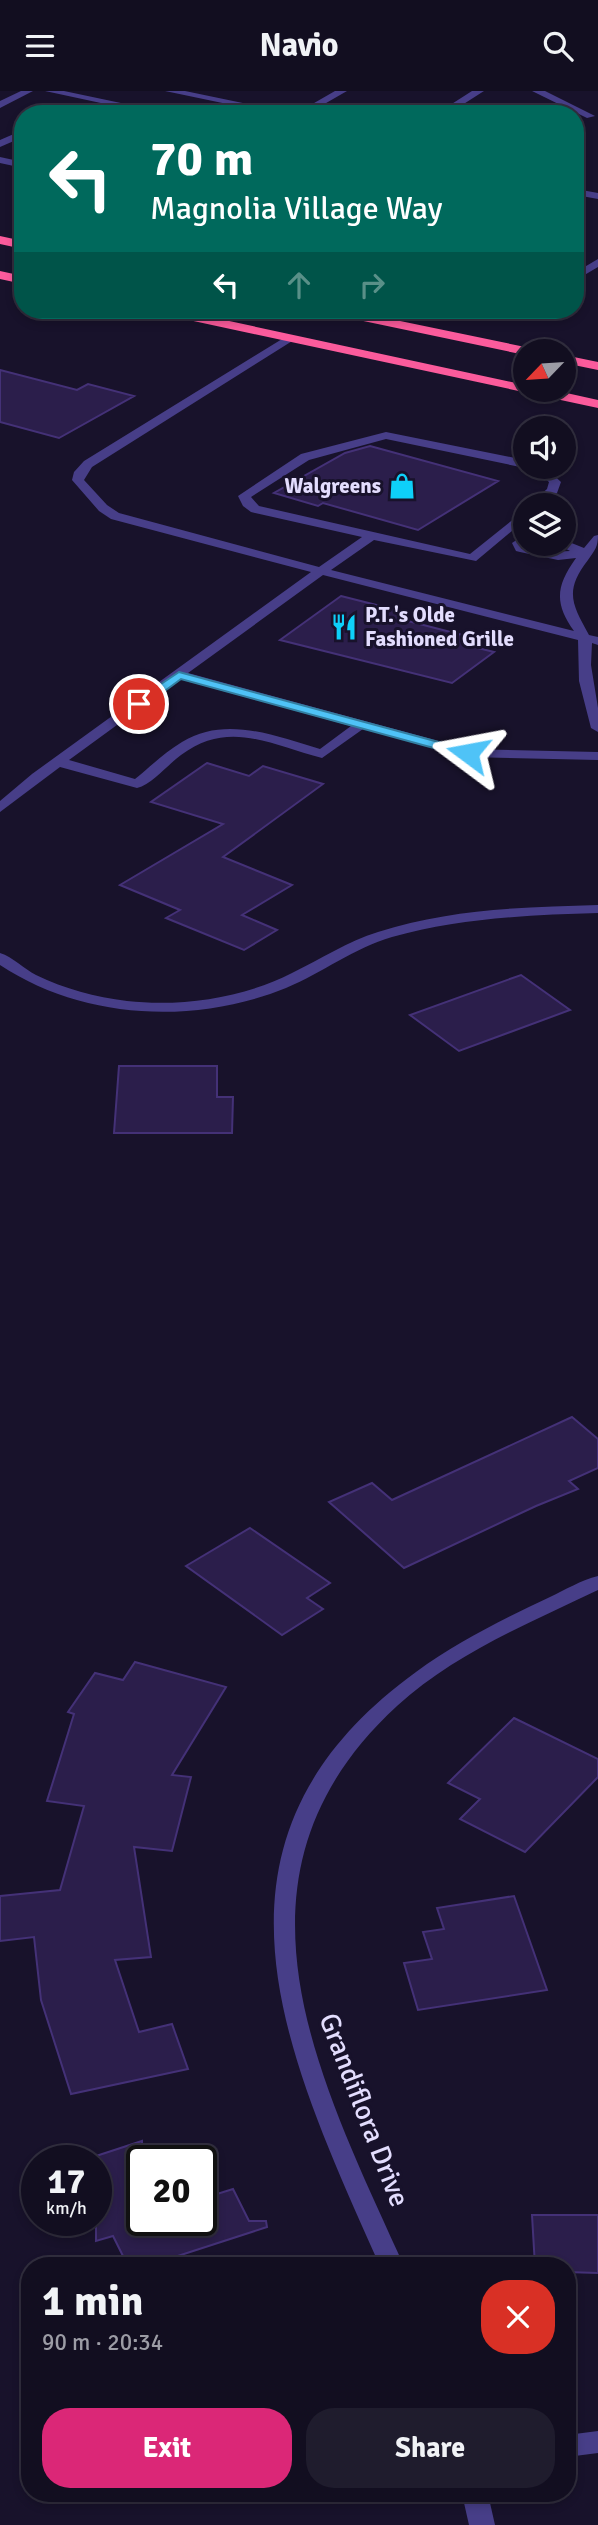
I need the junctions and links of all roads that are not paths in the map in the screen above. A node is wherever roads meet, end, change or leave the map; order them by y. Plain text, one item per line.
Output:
1 (28, 91) edge
2 (50, 91) edge
3 (170, 91) edge
4 (342, 91) edge
5 (479, 91) edge
6 (537, 91) edge
7 (0, 105) edge
8 (122, 105) edge
9 (244, 105) edge
10 (316, 105) edge
11 (456, 105) edge
12 (568, 105) edge
13 (202, 319) edge
14 (373, 319) edge
15 (291, 338) junction
16 (513, 348) edge
17 (576, 361) edge
18 (598, 366) edge
19 (513, 385) edge
20 (576, 394) edge
21 (598, 398) edge
22 (576, 399) edge
23 (598, 404) edge
24 (513, 461) edge
25 (513, 524) edge
26 (371, 535) junction
27 (497, 538) junction
28 (598, 539) edge
29 (513, 541) edge
30 (592, 554) edge
31 (321, 571) junction
32 (598, 628) edge
33 (591, 640) edge
34 (179, 675) junction
35 (360, 725) junction
36 (598, 728) edge
37 (598, 756) edge
38 (59, 762) junction
39 (0, 808) edge
40 (598, 909) edge
41 (0, 958) edge
42 (7, 971) edge
43 (598, 1582) edge
44 (388, 2257) edge
45 (598, 2442) edge
46 (576, 2445) edge
47 (477, 2502) edge
48 (482, 2525) edge

1 - 7 street
2 - 8 street
3 - 9 street
4 - 10 street
5 - 11 street
6 - 12 street
13 - 15 highway
14 - 16 highway
15 - 19 highway
15 - 31 street
17 - 18 highway
20 - 21 highway
22 - 23 highway
24 - 26 street
25 - 27 street
26 - 27 street
26 - 31 street
27 - 29 street
28 - 30 street
30 - 33 street
31 - 33 street
31 - 34 street
32 - 33 street
33 - 36 street
34 - 35 street
34 - 38 street
35 - 37 street
35 - 38 street
38 - 39 street
40 - 42 street
41 - 42 street
43 - 44 street, Grandiflora Drive
45 - 46 street
47 - 48 street

